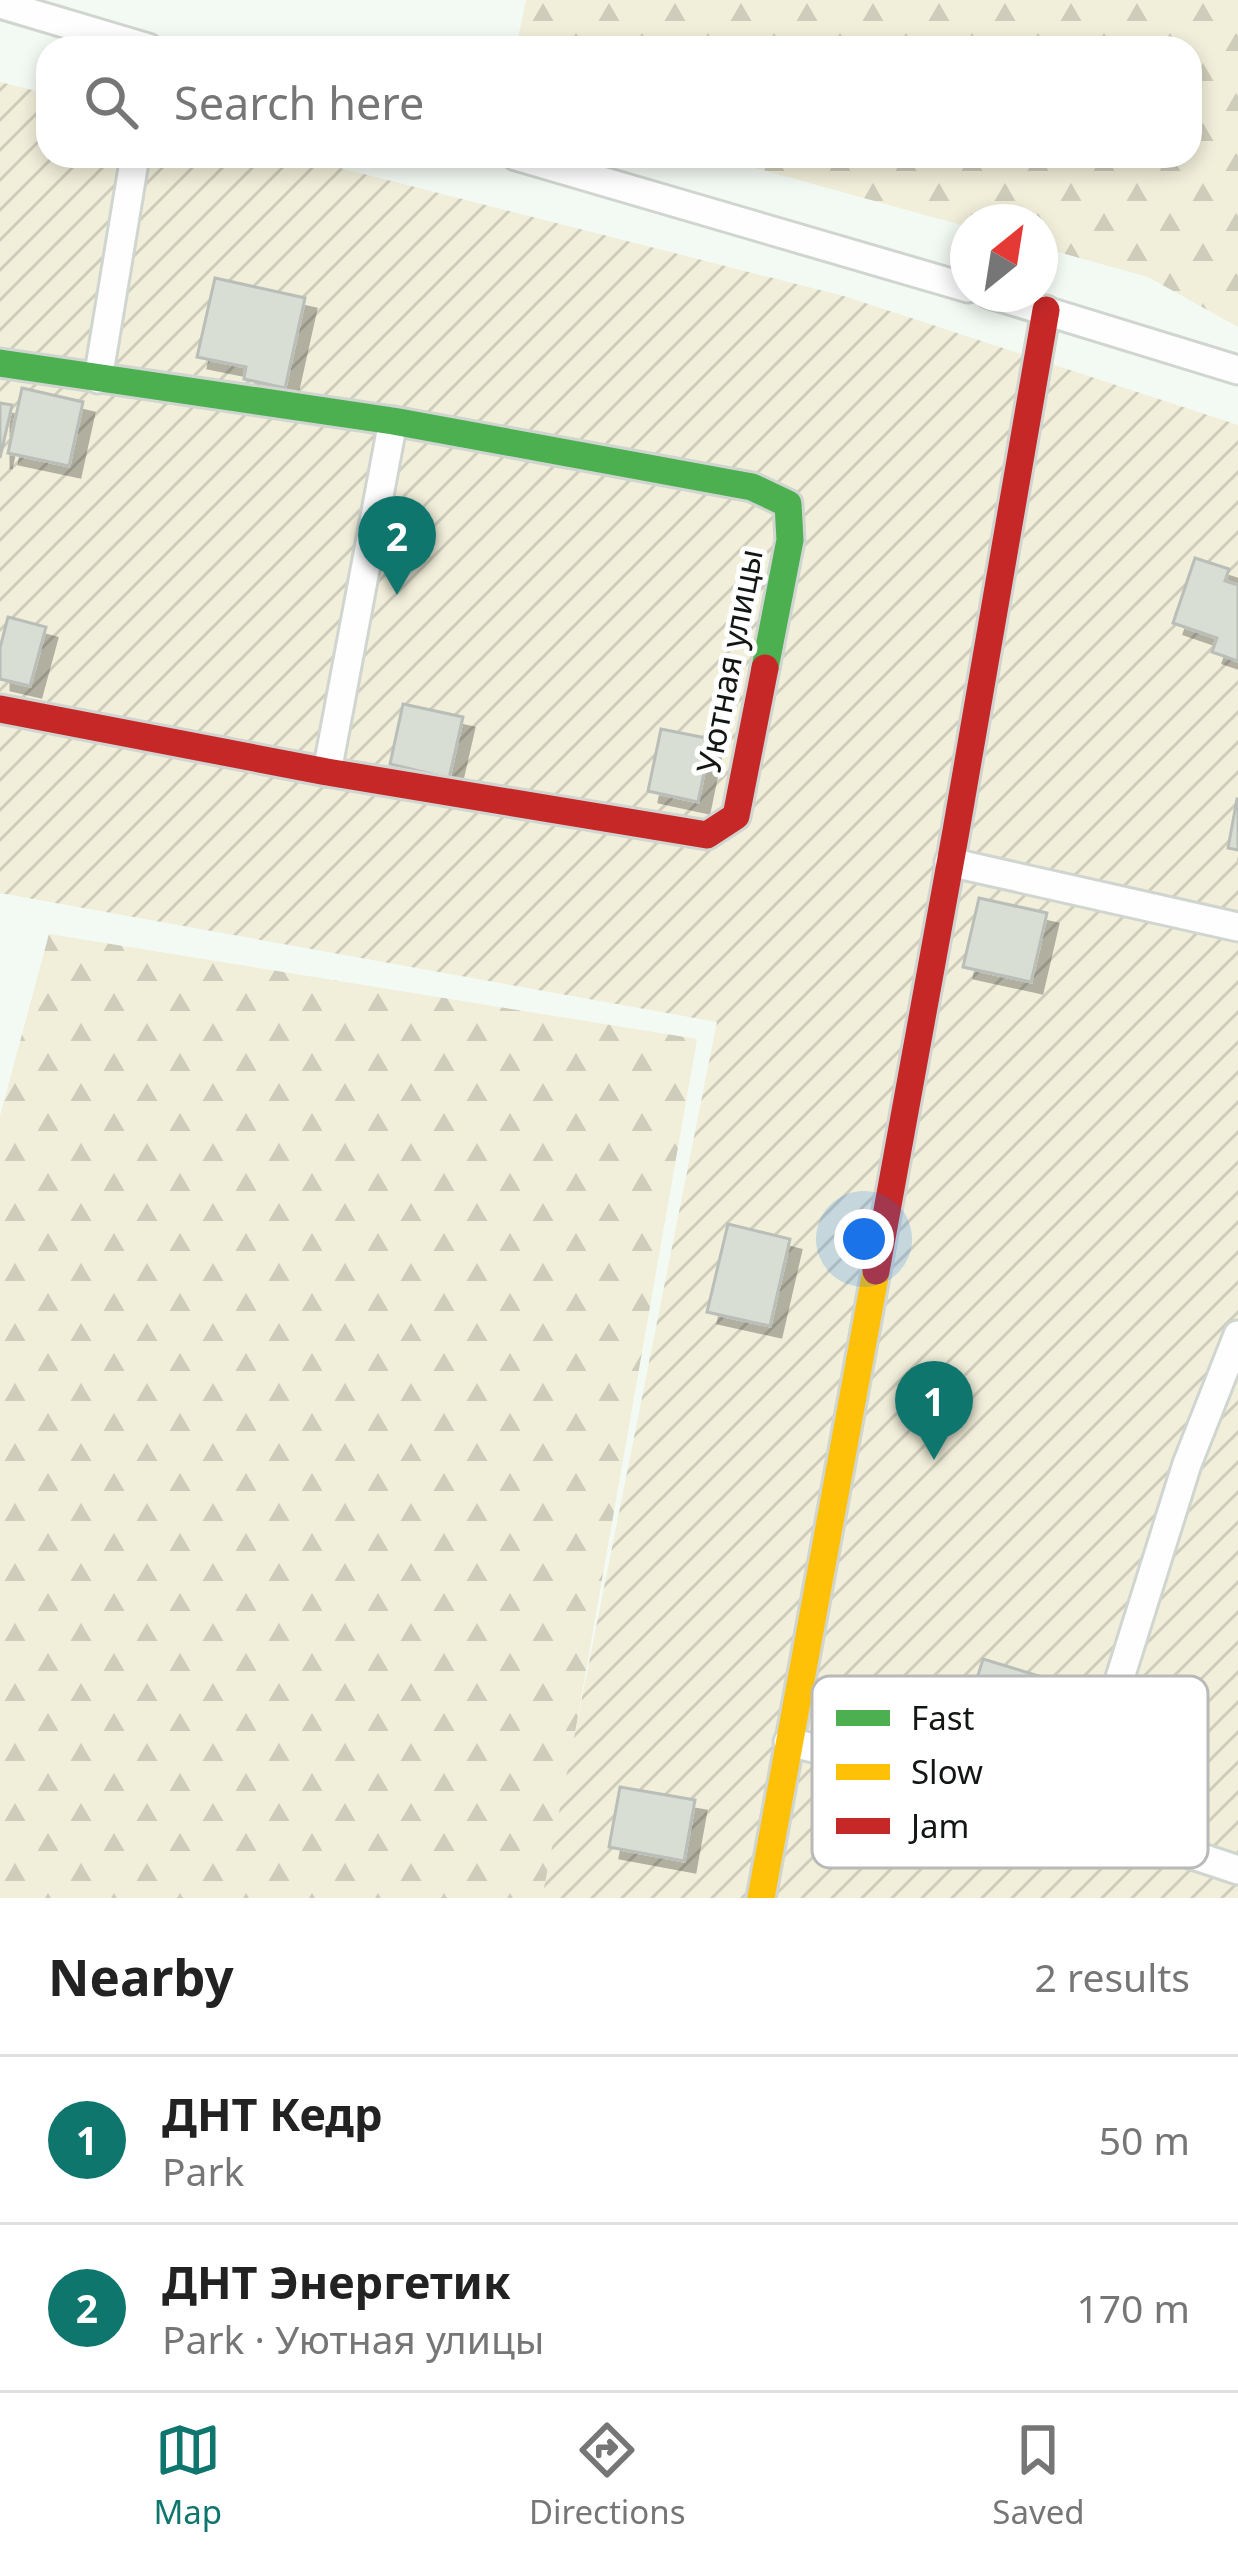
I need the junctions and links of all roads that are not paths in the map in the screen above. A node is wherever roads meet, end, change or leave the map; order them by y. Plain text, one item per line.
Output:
1 (0, 4) edge
2 (88, 36) edge
3 (133, 168) edge
4 (557, 168) edge
5 (950, 282) edge
6 (1046, 312) edge
7 (1052, 312) edge
8 (0, 363) edge
9 (1238, 370) edge
10 (98, 379) junction
11 (393, 422) junction
12 (0, 709) edge
13 (327, 772) junction
14 (950, 862) junction
15 (1238, 927) edge
16 (1238, 1335) edge
17 (1121, 1676) edge
18 (788, 1742) junction
19 (812, 1748) edge
20 (1208, 1860) edge
21 (1238, 1870) edge
22 (760, 1898) edge

1 - 2 street
3 - 10 street
4 - 5 street
6 - 14 street
7 - 9 street
8 - 10 street, Уютная улицы
10 - 11 street, Уютная улицы
11 - 13 street
11 - 13 street, Уютная улицы
12 - 13 street, Уютная улицы
14 - 15 street
14 - 18 street
16 - 17 street
18 - 19 street
18 - 22 street
20 - 21 street

